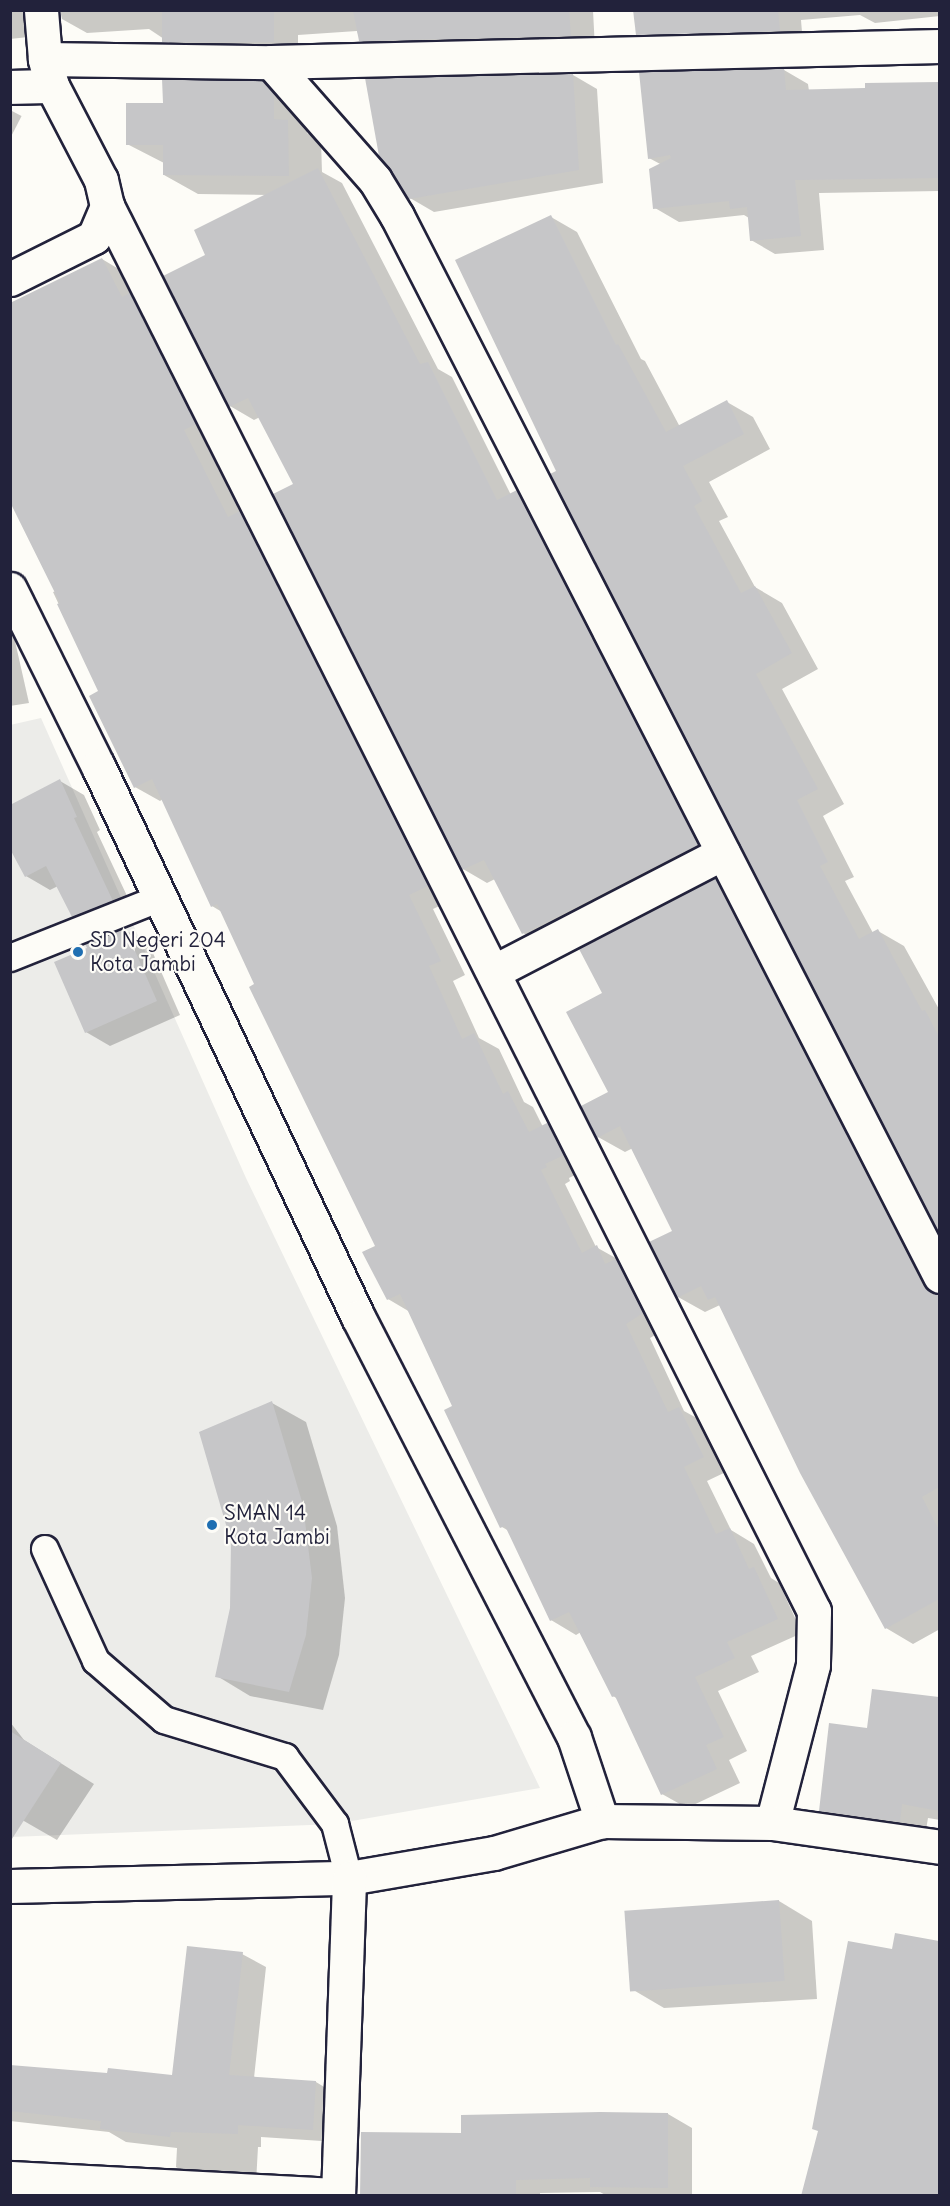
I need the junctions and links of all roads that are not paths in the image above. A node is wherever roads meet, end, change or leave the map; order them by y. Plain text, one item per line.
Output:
1 (41, 10) edge
2 (939, 46) edge
3 (272, 62) junction
4 (49, 72) junction
5 (10, 87) edge
6 (106, 206) junction
7 (10, 279) edge
8 (10, 589) edge
9 (723, 853) junction
10 (161, 898) junction
11 (10, 958) edge
12 (493, 972) junction
13 (939, 1276) edge
14 (45, 1549) dead end
15 (602, 1821) junction
16 (772, 1823) junction
17 (939, 1847) edge
18 (349, 1878) junction
19 (10, 1886) edge
20 (10, 2178) edge
21 (338, 2195) edge

1 - 4 street
2 - 3 street
3 - 4 street
3 - 9 street
4 - 5 street
4 - 6 street
6 - 7 street
6 - 12 street
8 - 10 street
9 - 12 street
9 - 13 street
10 - 11 lane
10 - 15 street
12 - 16 street
14 - 18 lane
15 - 16 street
15 - 18 street
16 - 17 street
18 - 19 street
18 - 21 street
20 - 21 street

